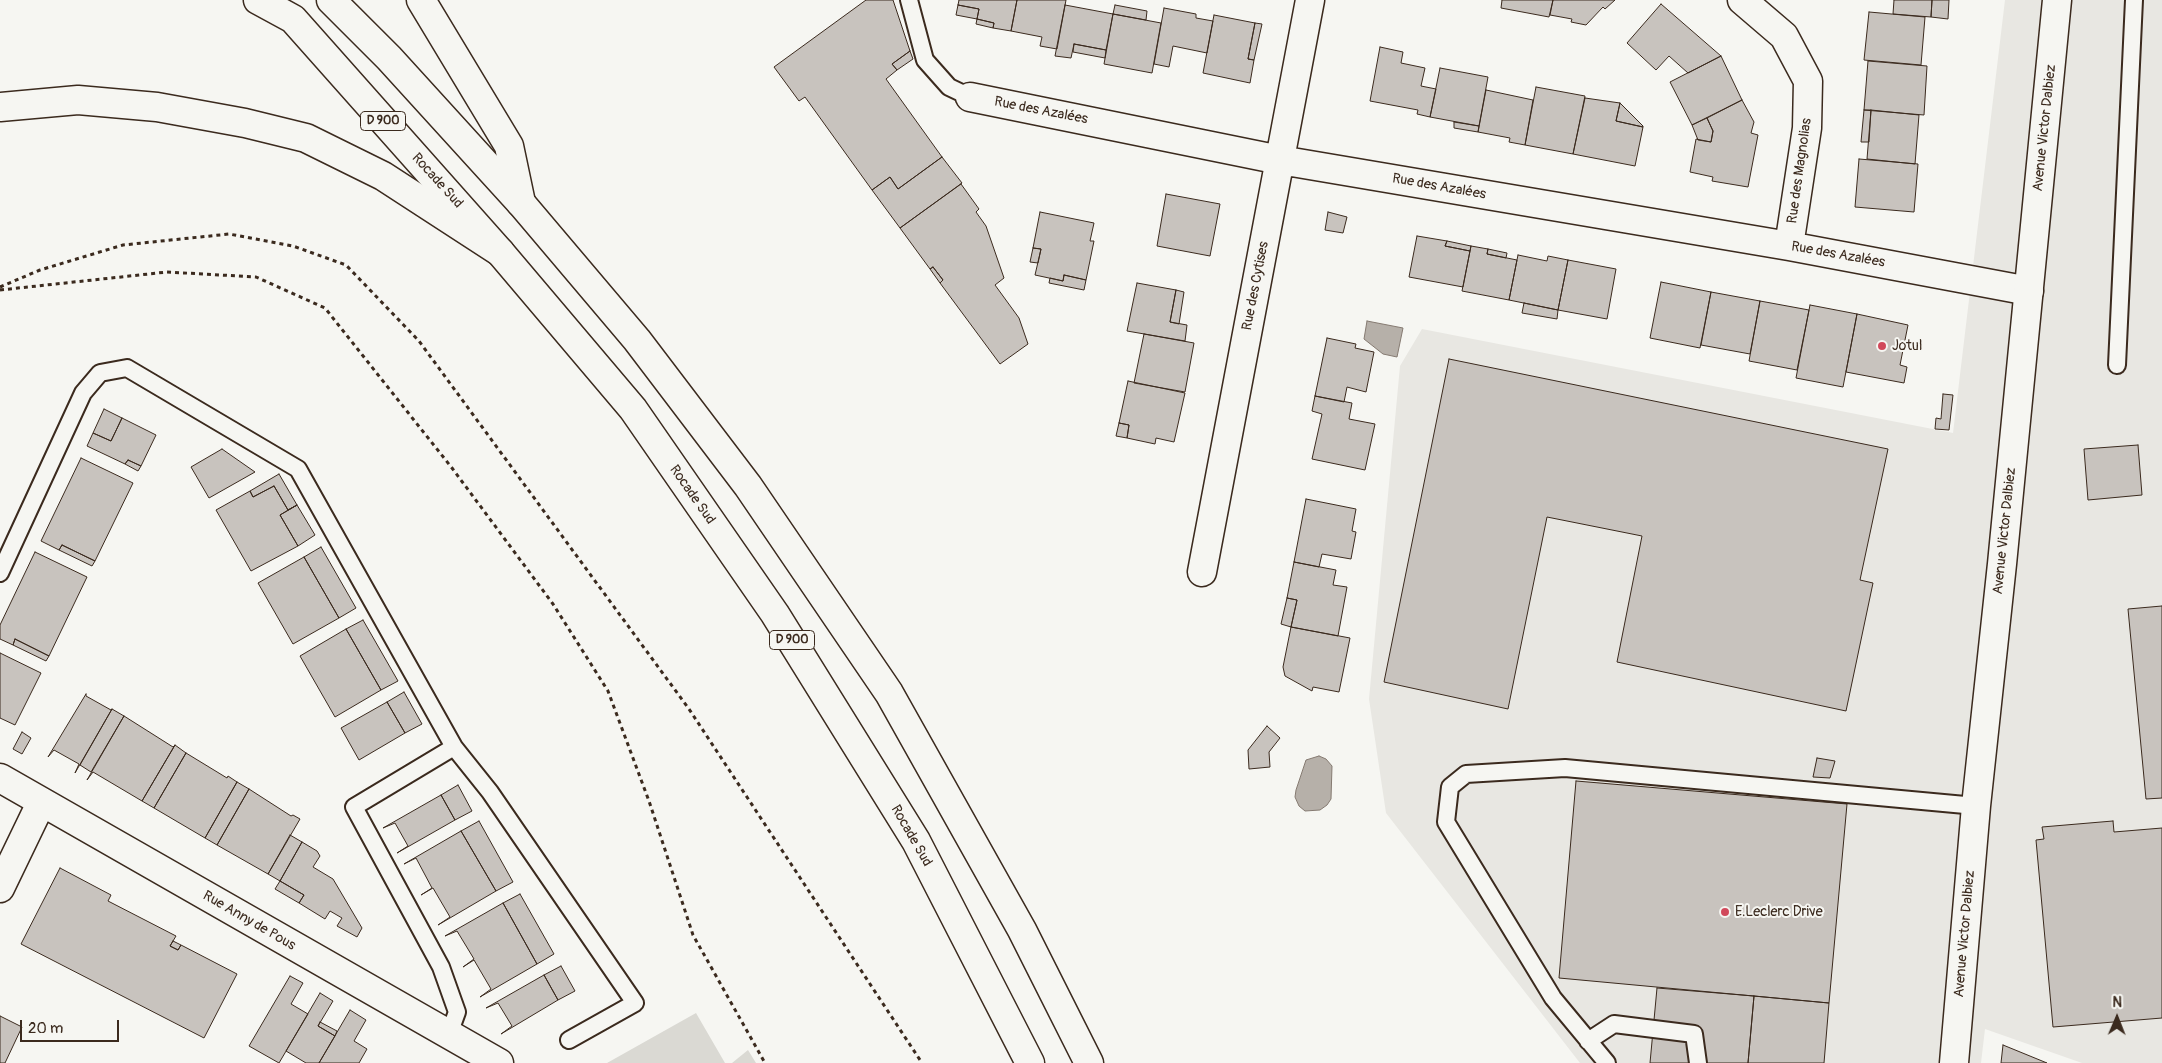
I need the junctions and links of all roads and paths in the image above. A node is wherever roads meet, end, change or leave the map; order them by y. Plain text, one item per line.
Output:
1 (258, 0) edge
2 (331, 0) edge
3 (421, 0) edge
4 (909, 0) edge
5 (1310, 0) edge
6 (1742, 0) edge
7 (2057, 0) edge
8 (2134, 0) edge
9 (970, 97) joint
10 (0, 107) edge
11 (1280, 160) junction
12 (521, 202) junction
13 (1789, 246) junction
14 (500, 252) junction
15 (0, 289) edge
16 (2029, 291) junction
17 (2117, 365) dead end
18 (1202, 572) dead end
19 (0, 573) edge
20 (454, 746) junction
21 (0, 778) edge
22 (41, 803) junction
23 (1976, 806) junction
24 (0, 888) edge
25 (449, 1034) junction
26 (570, 1040) dead end
27 (1588, 1041) junction
28 (499, 1063) edge
29 (765, 1063) edge
30 (922, 1063) edge
31 (1030, 1063) edge
32 (1089, 1063) edge
33 (1607, 1063) edge
34 (1698, 1063) edge
35 (1954, 1063) edge

1 - 14 main road, Rocade Sud / D 900
2 - 12 main road
3 - 12 main road
4 - 9 lane, Rue des Azalées
5 - 11 main road, Rue des Cytises
6 - 13 main road, Rue des Magnolias
7 - 16 main road, Avenue Victor Dalbiez
8 - 17 lane
9 - 11 main road, Rue des Azalées
10 - 14 main road
11 - 13 main road, Rue des Azalées
11 - 18 main road, Rue des Cytises
12 - 32 main road
13 - 16 main road, Rue des Azalées
14 - 31 main road, Rocade Sud / D 900
15 - 29 path
15 - 30 path
16 - 23 main road, Avenue Victor Dalbiez
19 - 20 lane
20 - 25 lane
20 - 26 lane
21 - 22 main road, Rue Anny de Pous
22 - 24 main road
22 - 25 main road, Rue Anny de Pous
23 - 27 lane
23 - 35 main road, Avenue Victor Dalbiez
25 - 28 main road, Rue Anny de Pous
27 - 33 lane
27 - 34 lane

